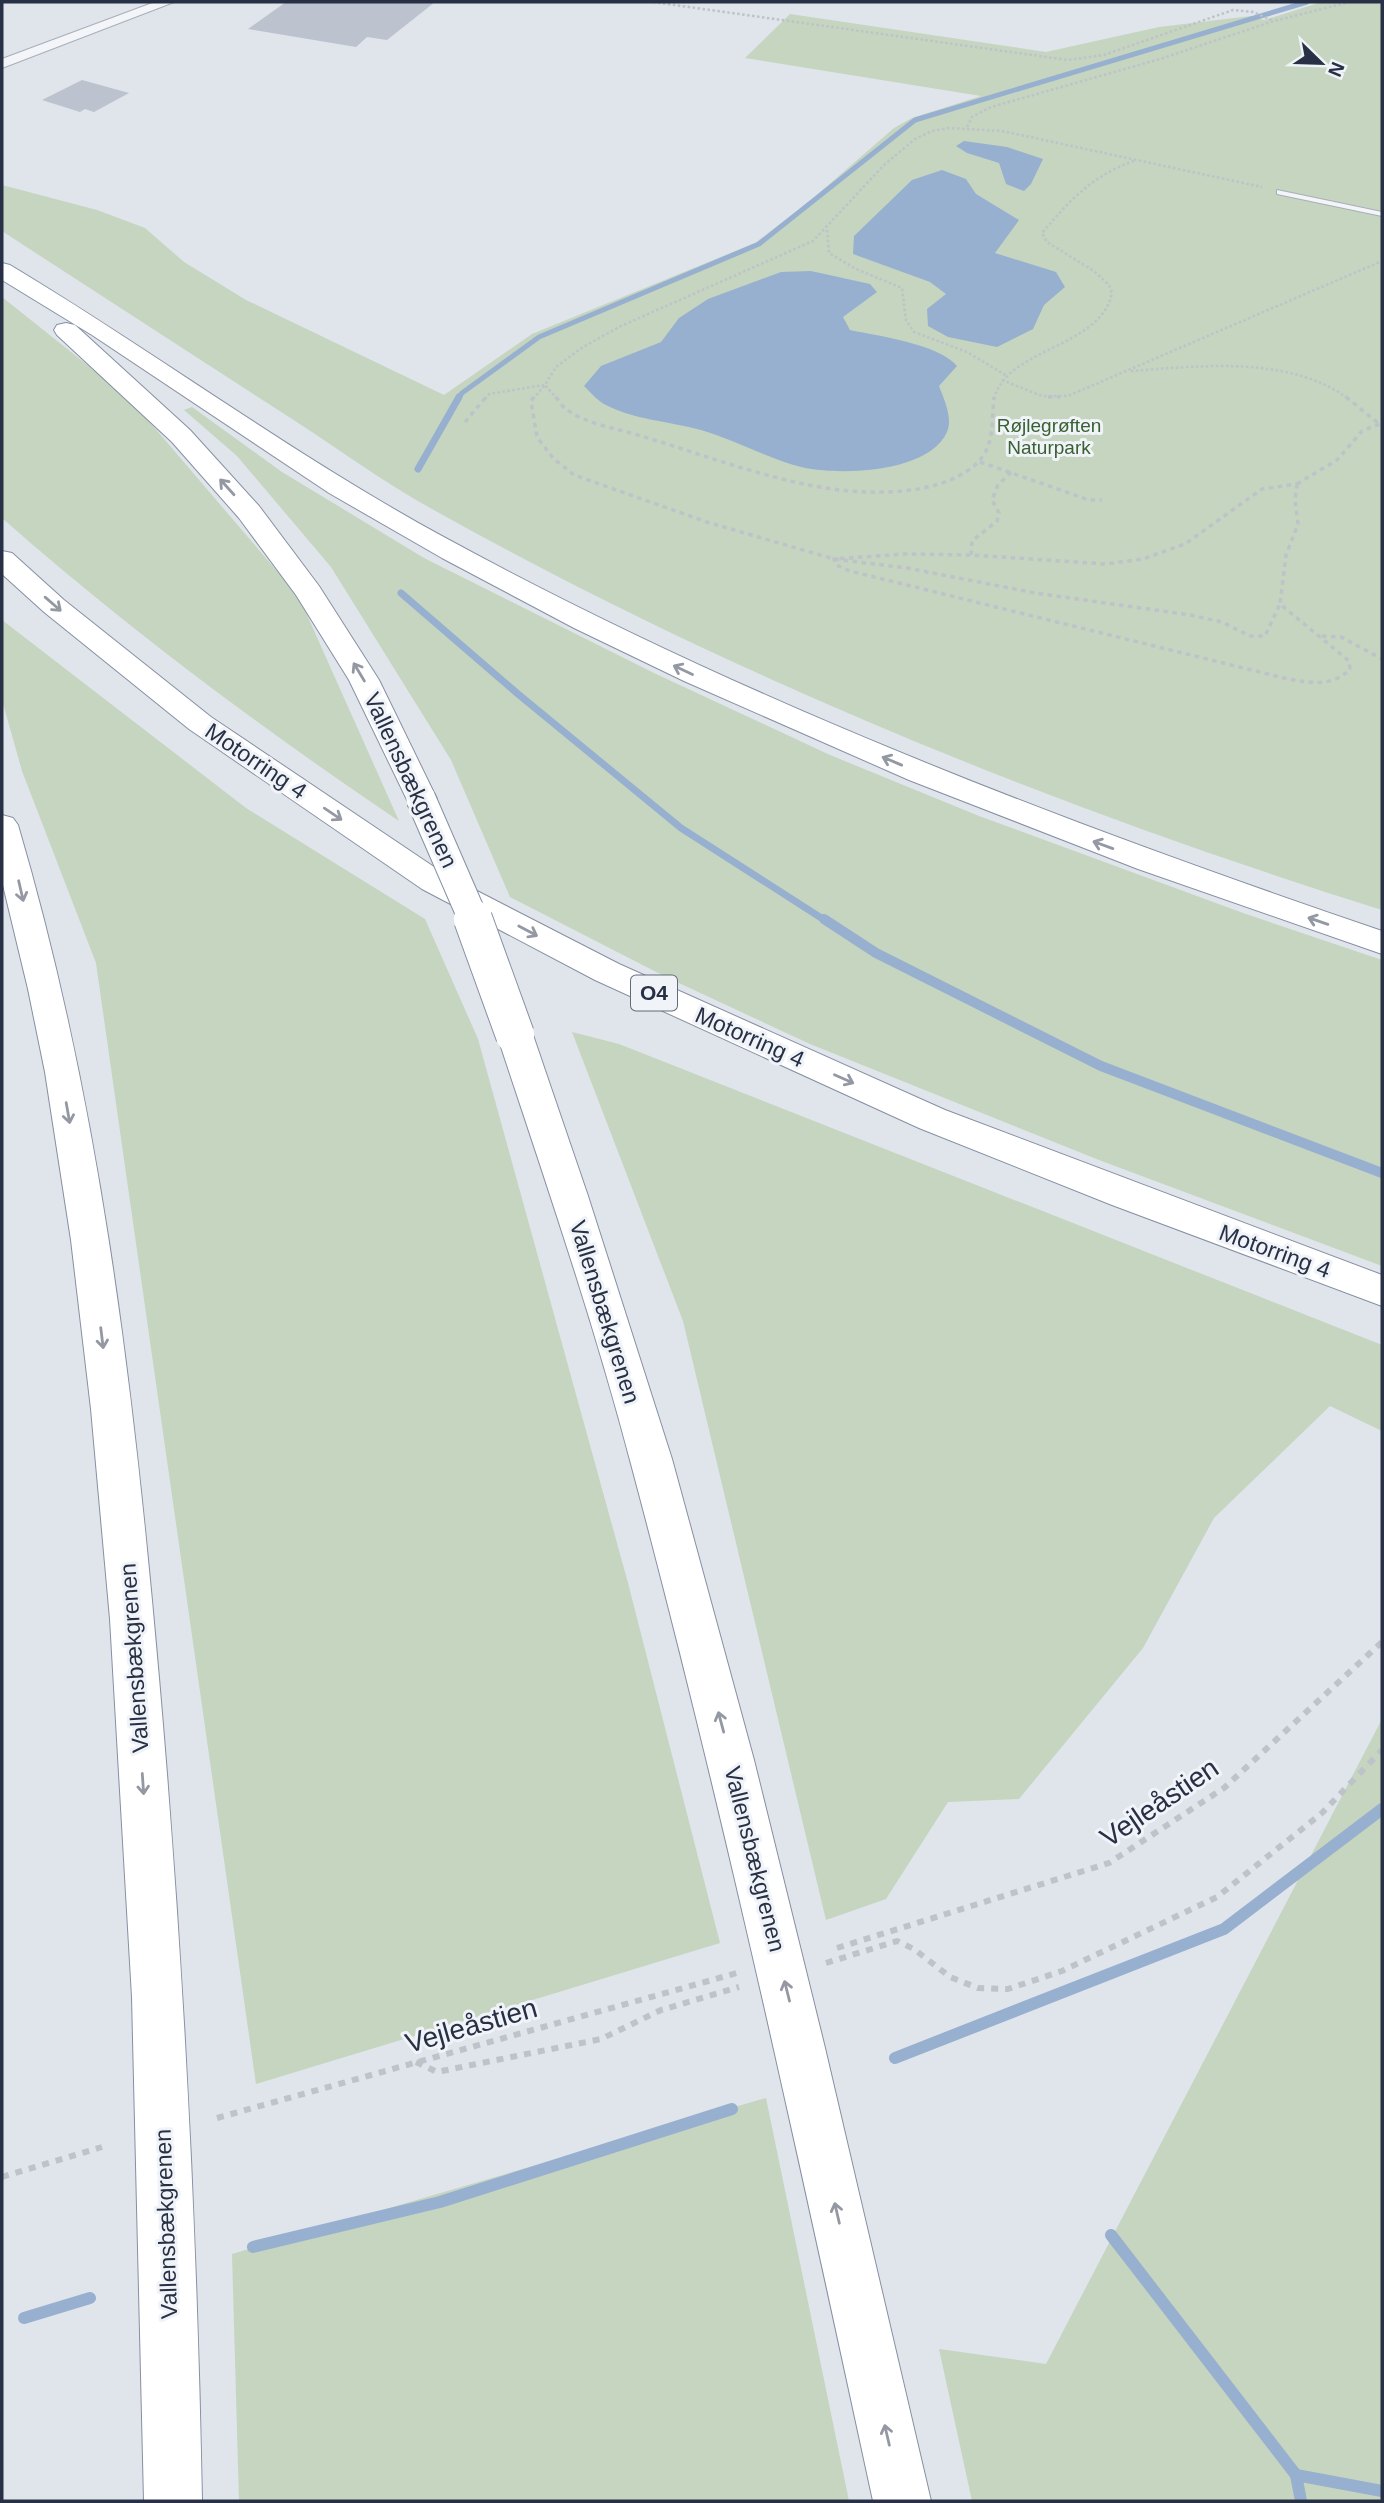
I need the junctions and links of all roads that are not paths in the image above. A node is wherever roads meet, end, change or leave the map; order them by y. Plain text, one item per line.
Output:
1 (167, 2) edge
2 (2, 64) edge
3 (1280, 192) road end
4 (1382, 214) edge
5 (2, 270) edge
6 (2, 559) edge
7 (2, 825) edge
8 (1382, 943) edge
9 (1382, 1291) edge
10 (173, 2501) edge
11 (902, 2501) edge

1 - 2 street
3 - 4 lane
8 -> 5 highway
11 -> 5 highway, Vallensbækgrenen, bridge
6 -> 9 highway, Motorring 4 / O4
7 -> 10 highway, Vallensbækgrenen

